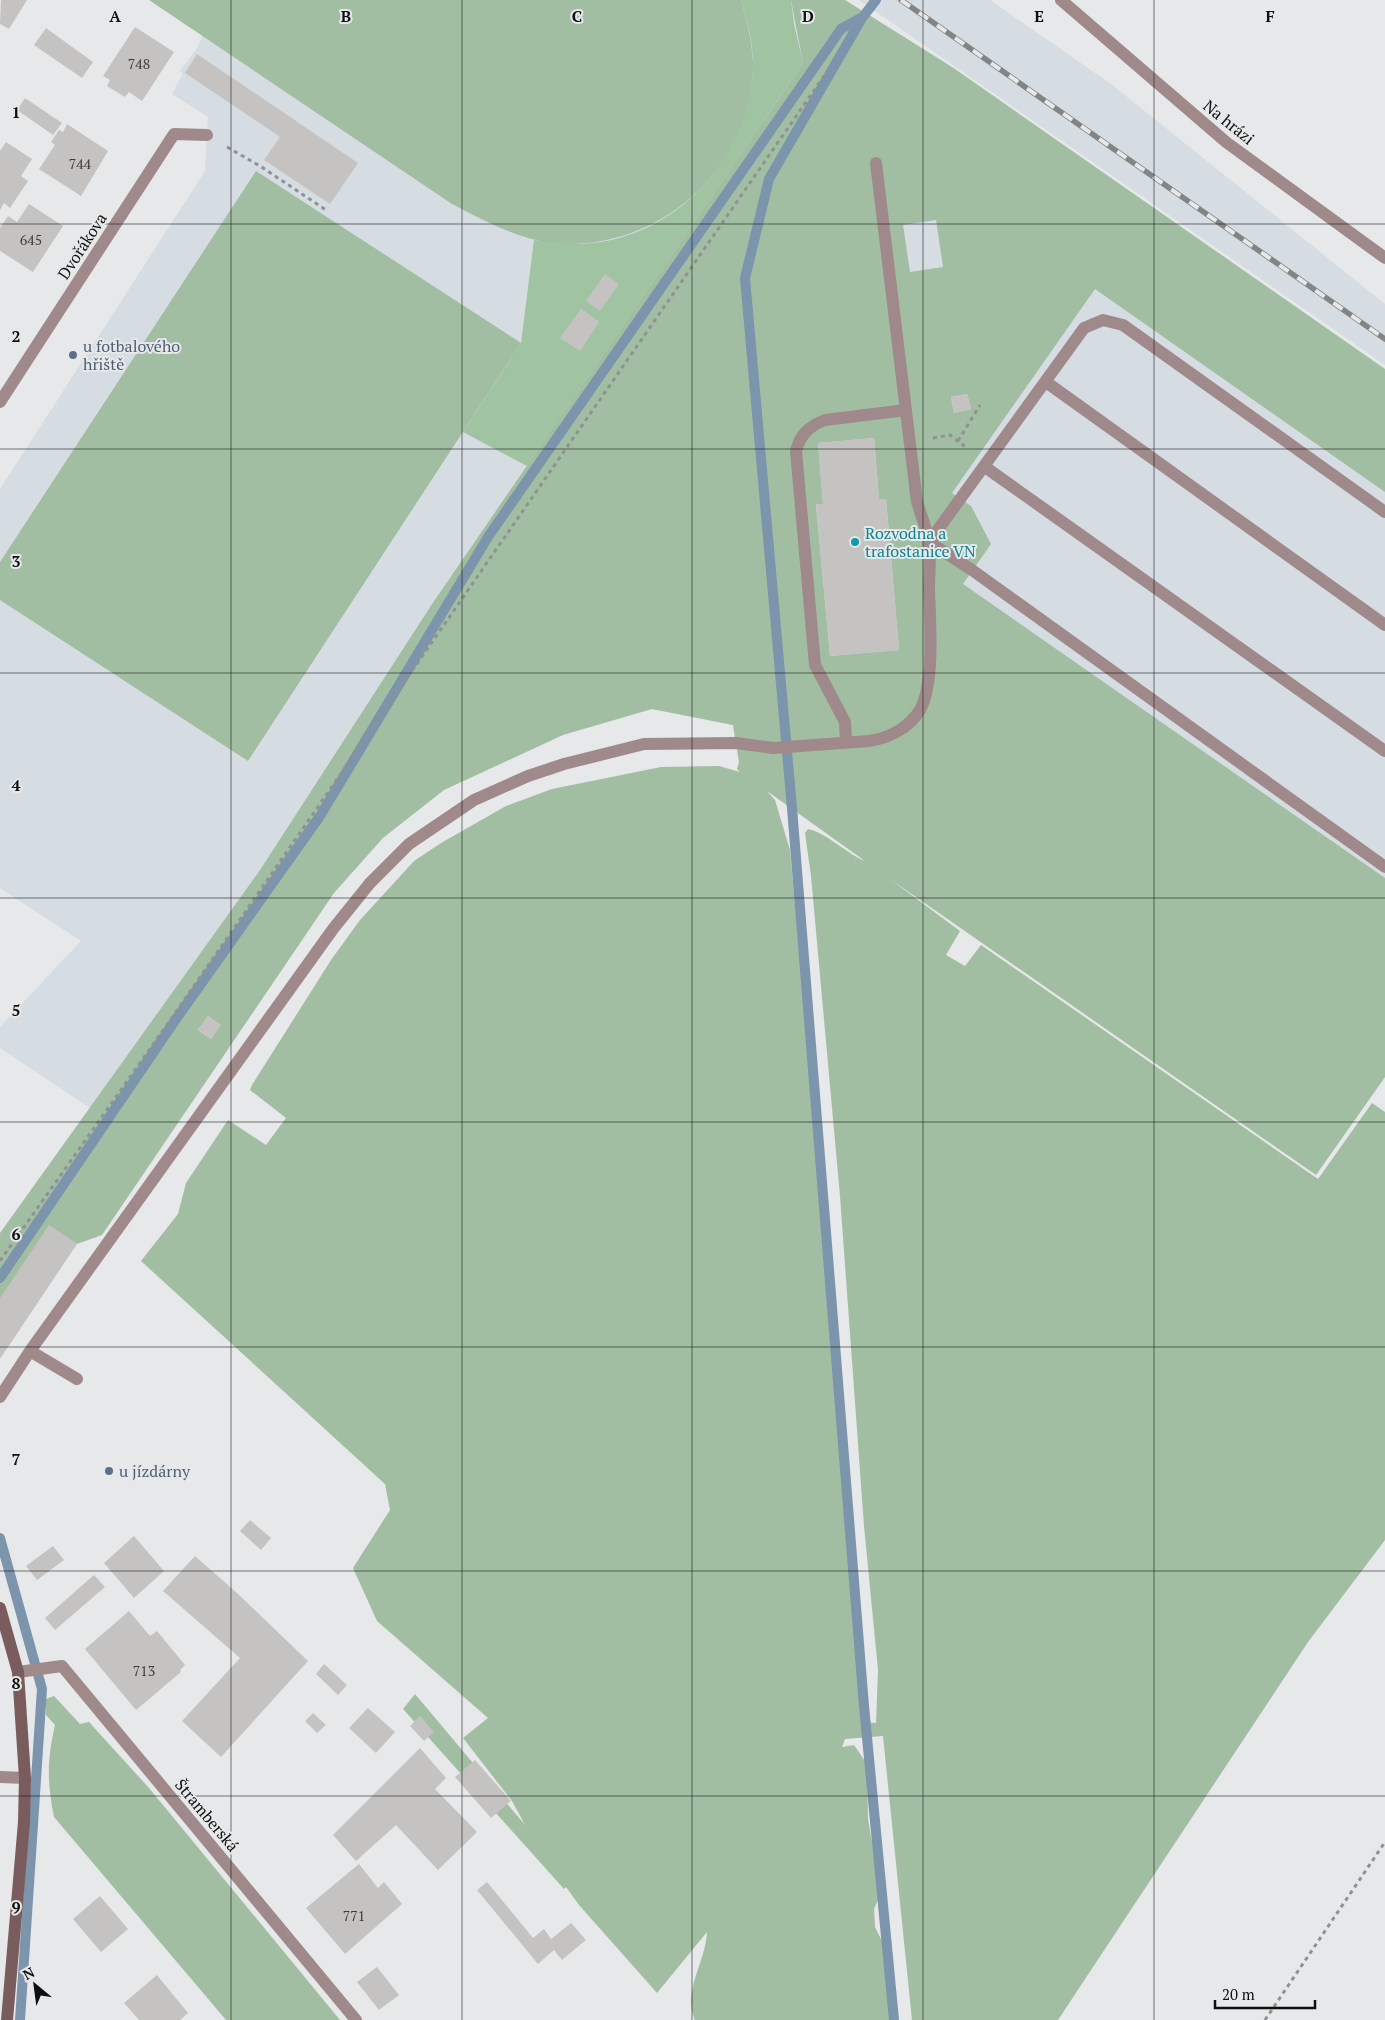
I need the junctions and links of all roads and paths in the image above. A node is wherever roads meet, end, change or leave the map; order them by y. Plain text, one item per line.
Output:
1 (1061, 0) edge
2 (824, 76) dead end
3 (207, 136) joint
4 (876, 163) dead end
5 (326, 210) dead end
6 (1385, 258) edge
7 (1046, 382) junction
8 (0, 402) edge
9 (980, 405) dead end
10 (906, 410) junction
11 (958, 441) junction
12 (910, 442) junction
13 (971, 451) dead end
14 (985, 467) junction
15 (1385, 512) edge
16 (929, 542) junction
17 (1385, 625) edge
18 (846, 742) junction
19 (1385, 752) edge
20 (1385, 867) edge
21 (0, 1261) edge
22 (30, 1351) junction
23 (77, 1379) dead end
24 (0, 1397) edge
25 (0, 1608) edge
26 (18, 1672) junction
27 (0, 1777) edge
28 (25, 1778) junction
29 (1385, 1842) edge
30 (7, 2020) edge
31 (356, 2020) edge
32 (1266, 2020) edge

1 - 6 street, Na hrázi
2 - 21 path
3 - 5 path
3 - 8 street, Dvořákova
4 - 10 street
7 - 14 street
7 - 15 street
7 - 17 street
9 - 11 path
10 - 12 street
10 - 18 street
11 - 12 path
11 - 13 path
12 - 16 street
14 - 16 street
14 - 19 street
16 - 18 street
16 - 20 street
18 - 22 street
22 - 23 street
22 - 24 street
25 - 26 street
26 - 28 street
26 - 31 street, Štramberská
27 - 28 street
28 - 30 street
29 - 32 path

